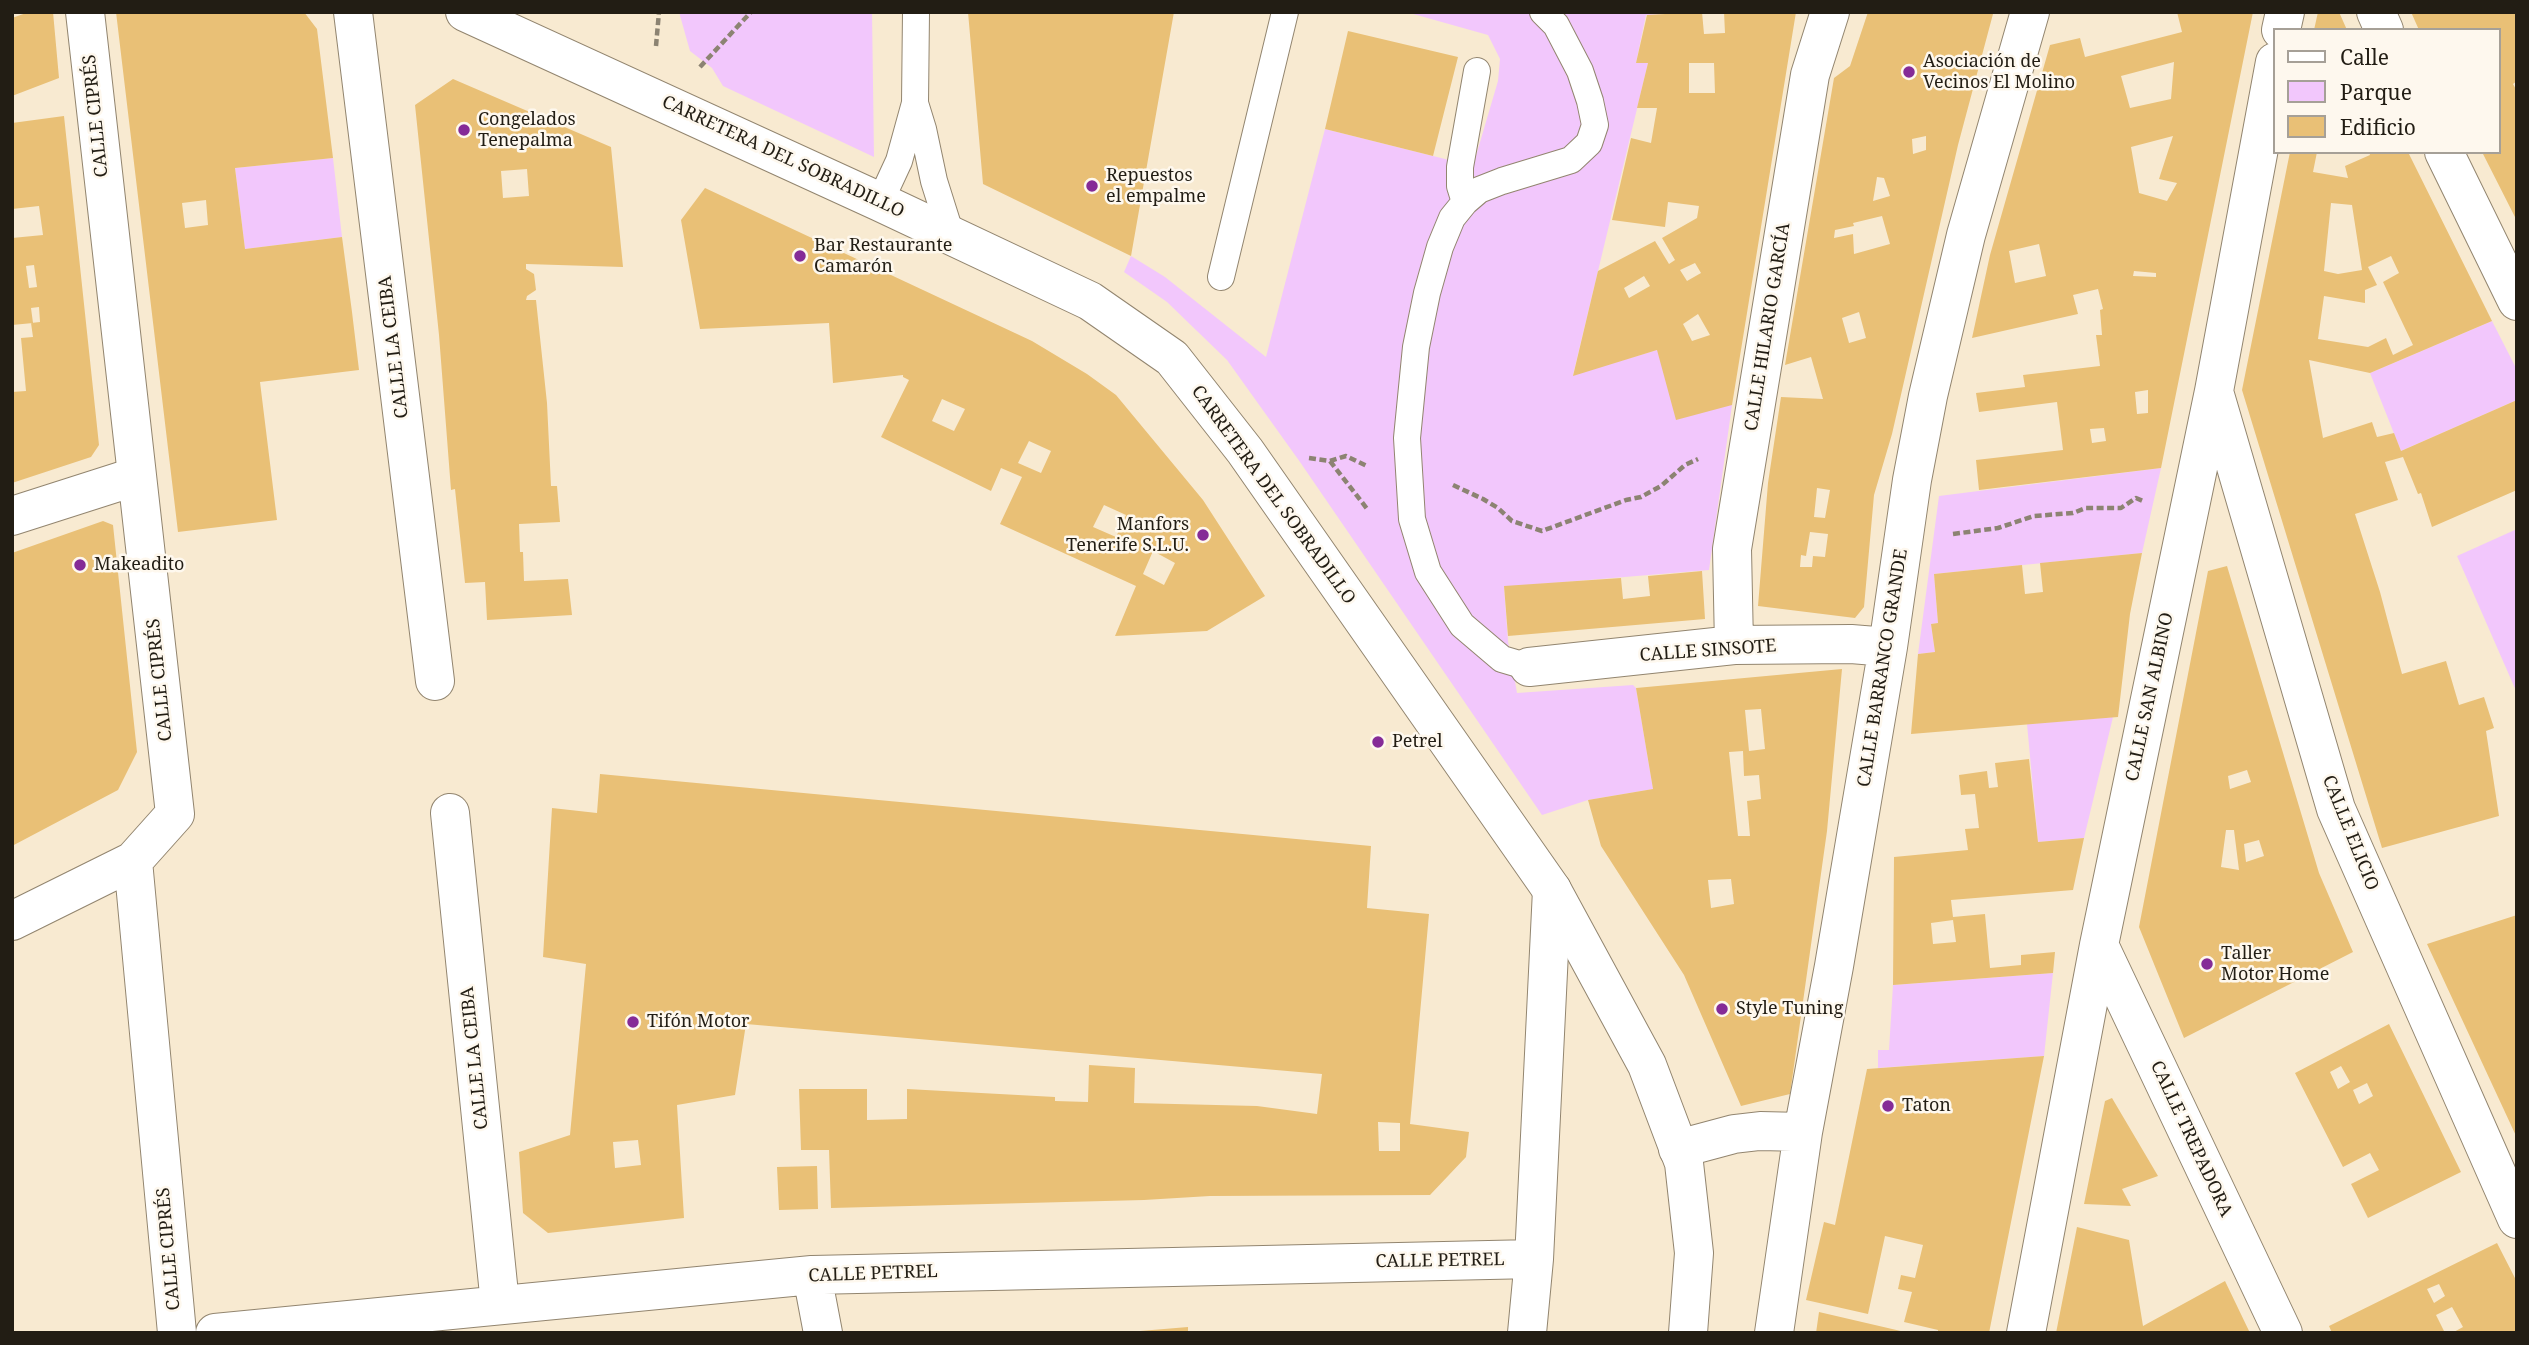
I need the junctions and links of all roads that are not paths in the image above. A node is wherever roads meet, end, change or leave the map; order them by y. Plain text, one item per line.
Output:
1 (85, 12) edge
2 (353, 12) edge
3 (465, 12) edge
4 (916, 12) edge
5 (1285, 12) edge
6 (1543, 12) edge
7 (1830, 12) edge
8 (2030, 12) edge
9 (2376, 12) edge
10 (2383, 28) edge
11 (2274, 67) edge
12 (1477, 71) dead end
13 (915, 103) junction
14 (2445, 154) edge
15 (880, 202) junction
16 (1465, 202) junction
17 (951, 235) junction
18 (1221, 277) dead end
19 (2517, 301) edge
20 (2214, 391) junction
21 (137, 476) junction
22 (12, 516) edge
23 (1734, 645) junction
24 (1888, 647) junction
25 (1529, 667) joint
26 (435, 681) dead end
27 (450, 813) dead end
28 (133, 861) junction
29 (1552, 890) junction
30 (12, 921) edge
31 (2099, 945) junction
32 (1803, 1132) junction
33 (1678, 1149) junction
34 (2517, 1219) edge
35 (1534, 1259) junction
36 (812, 1275) junction
37 (500, 1304) junction
38 (177, 1333) edge
39 (215, 1333) edge
40 (823, 1333) edge
41 (1527, 1333) edge
42 (1689, 1333) edge
43 (1774, 1333) edge
44 (2026, 1333) edge
45 (2283, 1333) edge

1 - 21 street, CALLE CIPRÉS
2 - 26 street, CALLE LA CEIBA
3 - 15 street, CARRETERA DEL SOBRADILLO
4 - 13 lane
5 - 18 lane
6 - 16 lane
7 - 23 street, CALLE HILARIO GARCÍA
8 - 24 street, CALLE BARRANCO GRANDE
9 - 10 street
11 - 20 street, CALLE SAN ALBINO
12 - 16 lane
13 - 15 lane
13 - 17 lane
14 - 19 street
15 - 17 street, CARRETERA DEL SOBRADILLO
16 - 25 lane
17 - 29 street, CARRETERA DEL SOBRADILLO
20 - 31 street, CALLE SAN ALBINO
20 - 34 street, CALLE ELICIO
21 - 22 street
21 - 28 street, CALLE CIPRÉS
23 - 24 street, CALLE SINSOTE
23 - 25 street, CALLE SINSOTE
24 - 32 street, CALLE BARRANCO GRANDE
27 - 37 street, CALLE LA CEIBA
28 - 30 street
28 - 38 street, CALLE CIPRÉS
29 - 33 street, CARRETERA DEL SOBRADILLO
29 - 35 street
31 - 44 street, CALLE SAN ALBINO
31 - 45 street, CALLE TREPADORA
32 - 33 street
32 - 43 street, CALLE BARRANCO GRANDE
33 - 42 street, CARRETERA DEL SOBRADILLO
35 - 36 street, CALLE PETREL
35 - 41 street
36 - 37 street, CALLE PETREL
36 - 40 street
37 - 39 street, CALLE PETREL

